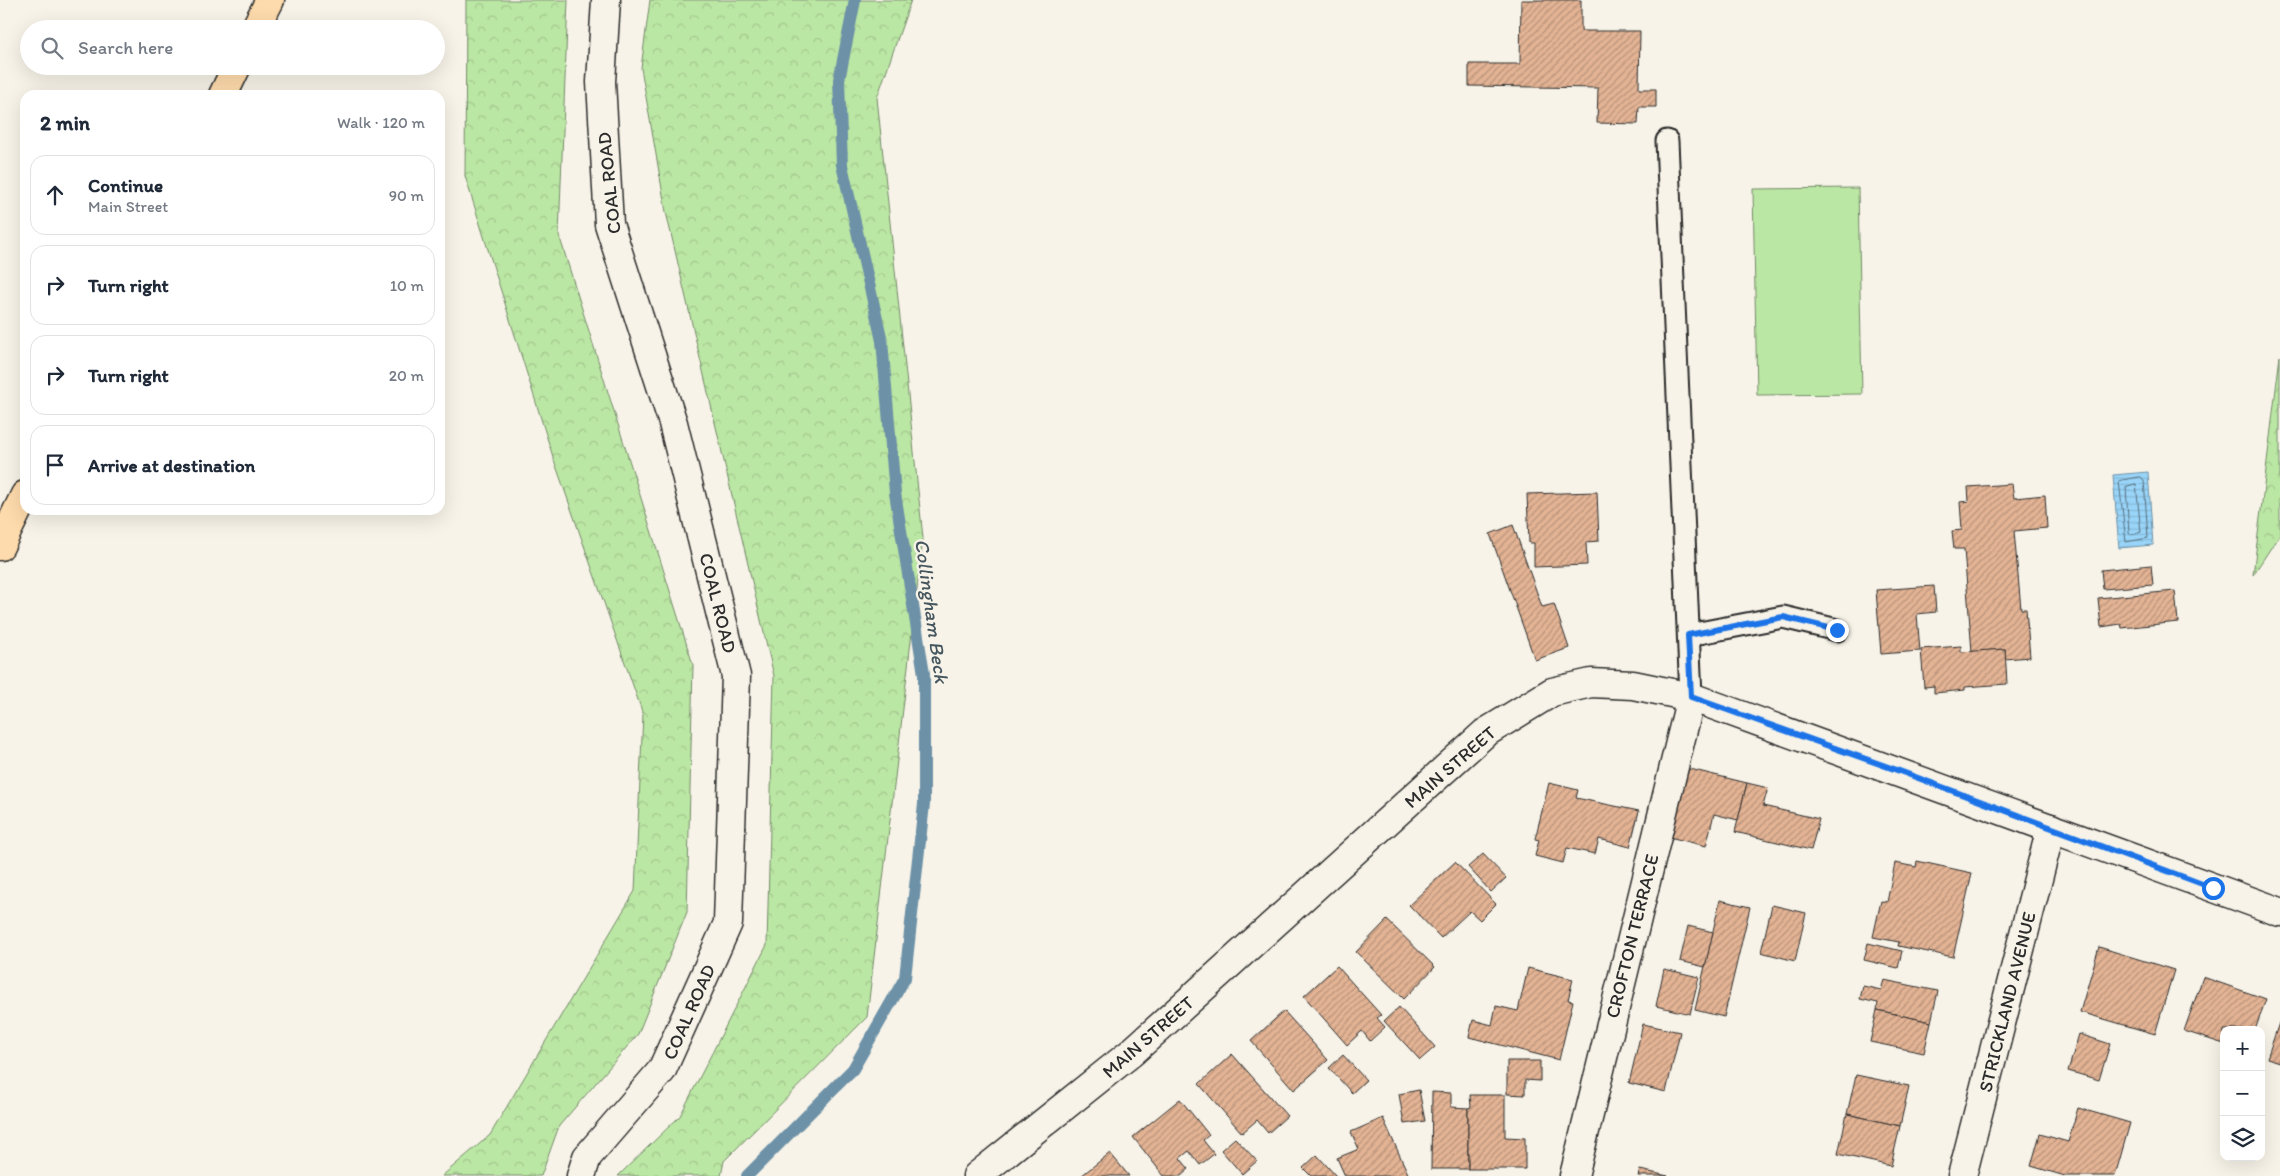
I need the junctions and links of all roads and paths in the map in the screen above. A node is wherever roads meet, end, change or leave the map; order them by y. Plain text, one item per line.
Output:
1 (270, 0) edge
2 (606, 0) edge
3 (260, 20) edge
4 (233, 75) edge
5 (225, 90) edge
6 (1667, 141) dead end
7 (20, 505) edge
8 (0, 546) edge
9 (1837, 630) dead end
10 (1688, 635) junction
11 (1691, 697) junction
12 (2051, 828) junction
13 (2280, 912) edge
14 (581, 1176) edge
15 (977, 1176) edge
16 (1574, 1176) edge
17 (1962, 1176) edge

1 - 3 main road
2 - 14 street, COAL ROAD
4 - 5 main road
6 - 10 lane
7 - 8 main road
9 - 10 lane
10 - 11 lane
11 - 12 street, MAIN STREET
11 - 15 street, MAIN STREET
11 - 16 street, CROFTON TERRACE
12 - 13 street, MAIN STREET
12 - 17 street, STRICKLAND AVENUE

